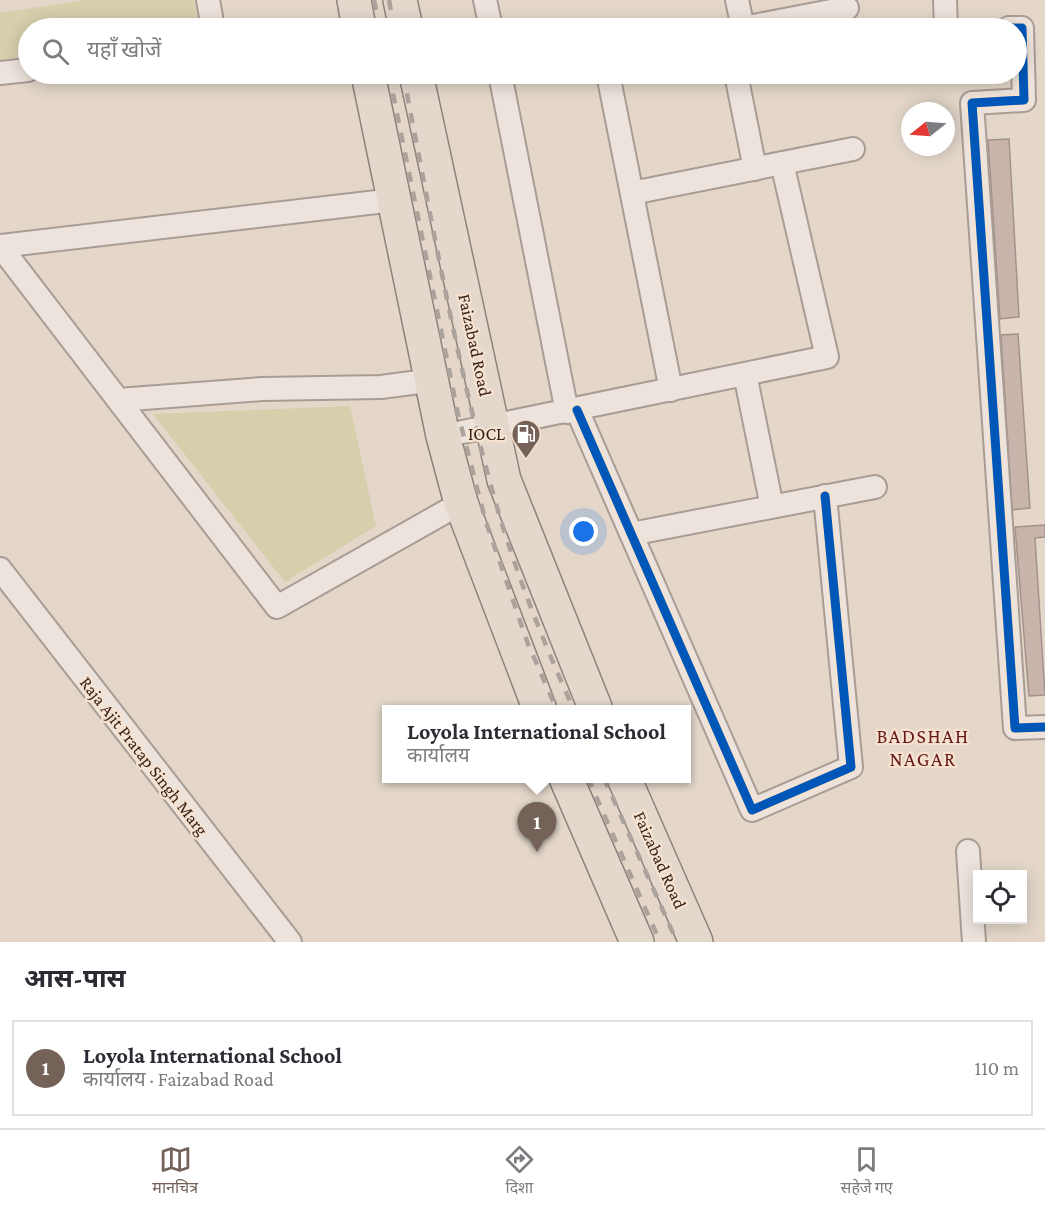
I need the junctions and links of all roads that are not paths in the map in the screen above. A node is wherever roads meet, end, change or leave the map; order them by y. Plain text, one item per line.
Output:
1 (208, 0) edge
2 (354, 0) edge
3 (400, 0) edge
4 (485, 0) edge
5 (737, 0) edge
6 (945, 0) edge
7 (847, 8) dead end
8 (211, 18) edge
9 (357, 18) edge
10 (404, 18) edge
11 (489, 18) edge
12 (741, 18) edge
13 (795, 18) edge
14 (946, 18) edge
15 (18, 71) edge
16 (0, 73) edge
17 (370, 84) edge
18 (418, 84) edge
19 (508, 84) edge
20 (610, 84) edge
21 (738, 84) edge
22 (1024, 84) edge
23 (854, 149) dead end
24 (782, 163) junction
25 (755, 169) junction
26 (632, 193) junction
27 (394, 200) junction
28 (0, 246) edge
29 (746, 375) junction
30 (434, 380) junction
31 (671, 390) junction
32 (118, 400) junction
33 (572, 411) junction
34 (492, 427) junction
35 (443, 436) junction
36 (875, 487) dead end
37 (825, 496) junction
38 (461, 503) junction
39 (772, 507) junction
40 (631, 534) junction
41 (0, 569) edge
42 (538, 705) edge
43 (594, 705) edge
44 (1045, 727) edge
45 (568, 783) edge
46 (626, 783) edge
47 (968, 851) dead end
48 (290, 942) edge
49 (637, 942) edge
50 (696, 942) edge
51 (974, 942) edge

1 - 8 street
2 - 9 main road
3 - 10 main road
4 - 11 street
5 - 12 street
6 - 14 street
7 - 13 street
15 - 16 street
17 - 27 main road
18 - 34 main road, Faizabad Road
19 - 33 street
20 - 26 street
21 - 25 street
22 - 44 street
23 - 24 street
24 - 25 street
24 - 29 street
25 - 26 street
26 - 31 street
27 - 28 street
27 - 30 main road
28 - 32 street
29 - 31 street
29 - 39 street
30 - 32 street
30 - 35 main road
31 - 33 street
32 - 38 street
33 - 34 street
33 - 40 street
34 - 35 street
34 - 43 main road, Faizabad Road
35 - 38 main road
36 - 37 street
37 - 39 street
37 - 40 street
38 - 42 main road
39 - 40 street
41 - 48 street, Raja Ajit Pratap Singh Marg
45 - 49 main road
46 - 50 main road, Faizabad Road
47 - 51 street

